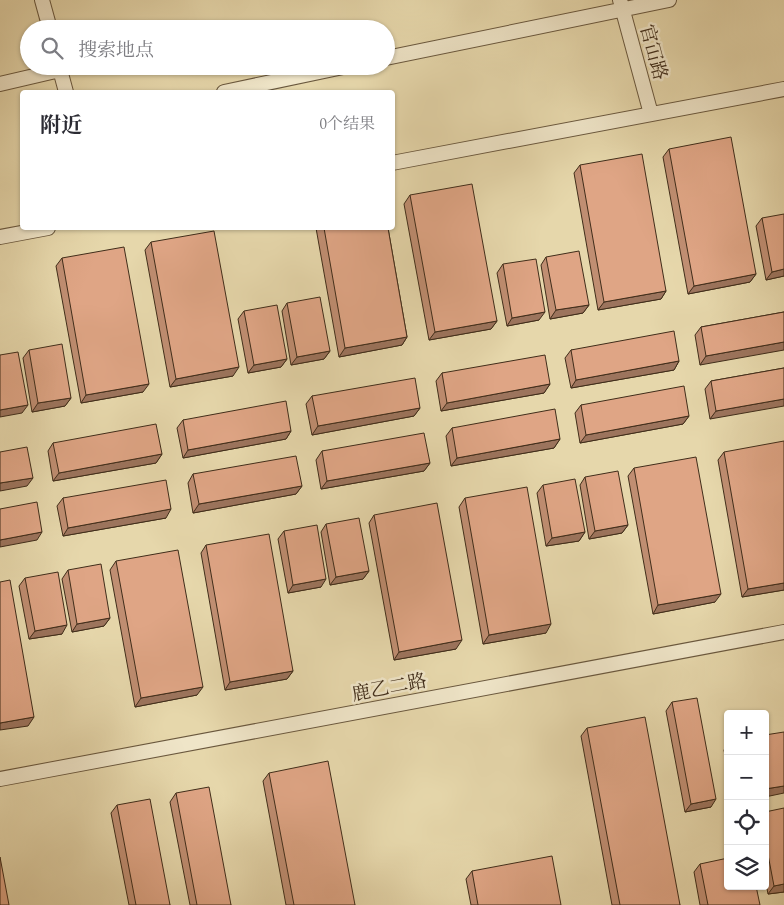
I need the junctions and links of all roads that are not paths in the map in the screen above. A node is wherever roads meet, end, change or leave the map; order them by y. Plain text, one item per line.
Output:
1 (42, 0) edge
2 (669, 0) edge
3 (621, 4) edge
4 (48, 20) edge
5 (395, 56) edge
6 (34, 75) edge
7 (62, 75) edge
8 (305, 75) edge
9 (0, 84) edge
10 (784, 89) edge
11 (66, 90) edge
12 (234, 90) edge
13 (651, 114) junction
14 (395, 162) edge
15 (36, 230) edge
16 (0, 236) edge
17 (784, 632) edge
18 (0, 779) edge

1 - 4 street
2 - 3 street
3 - 5 street
3 - 13 street, 官冚路
6 - 9 street
7 - 11 street
8 - 12 street
10 - 13 street
13 - 14 street
15 - 16 street
17 - 18 street, 鹿乙二路

